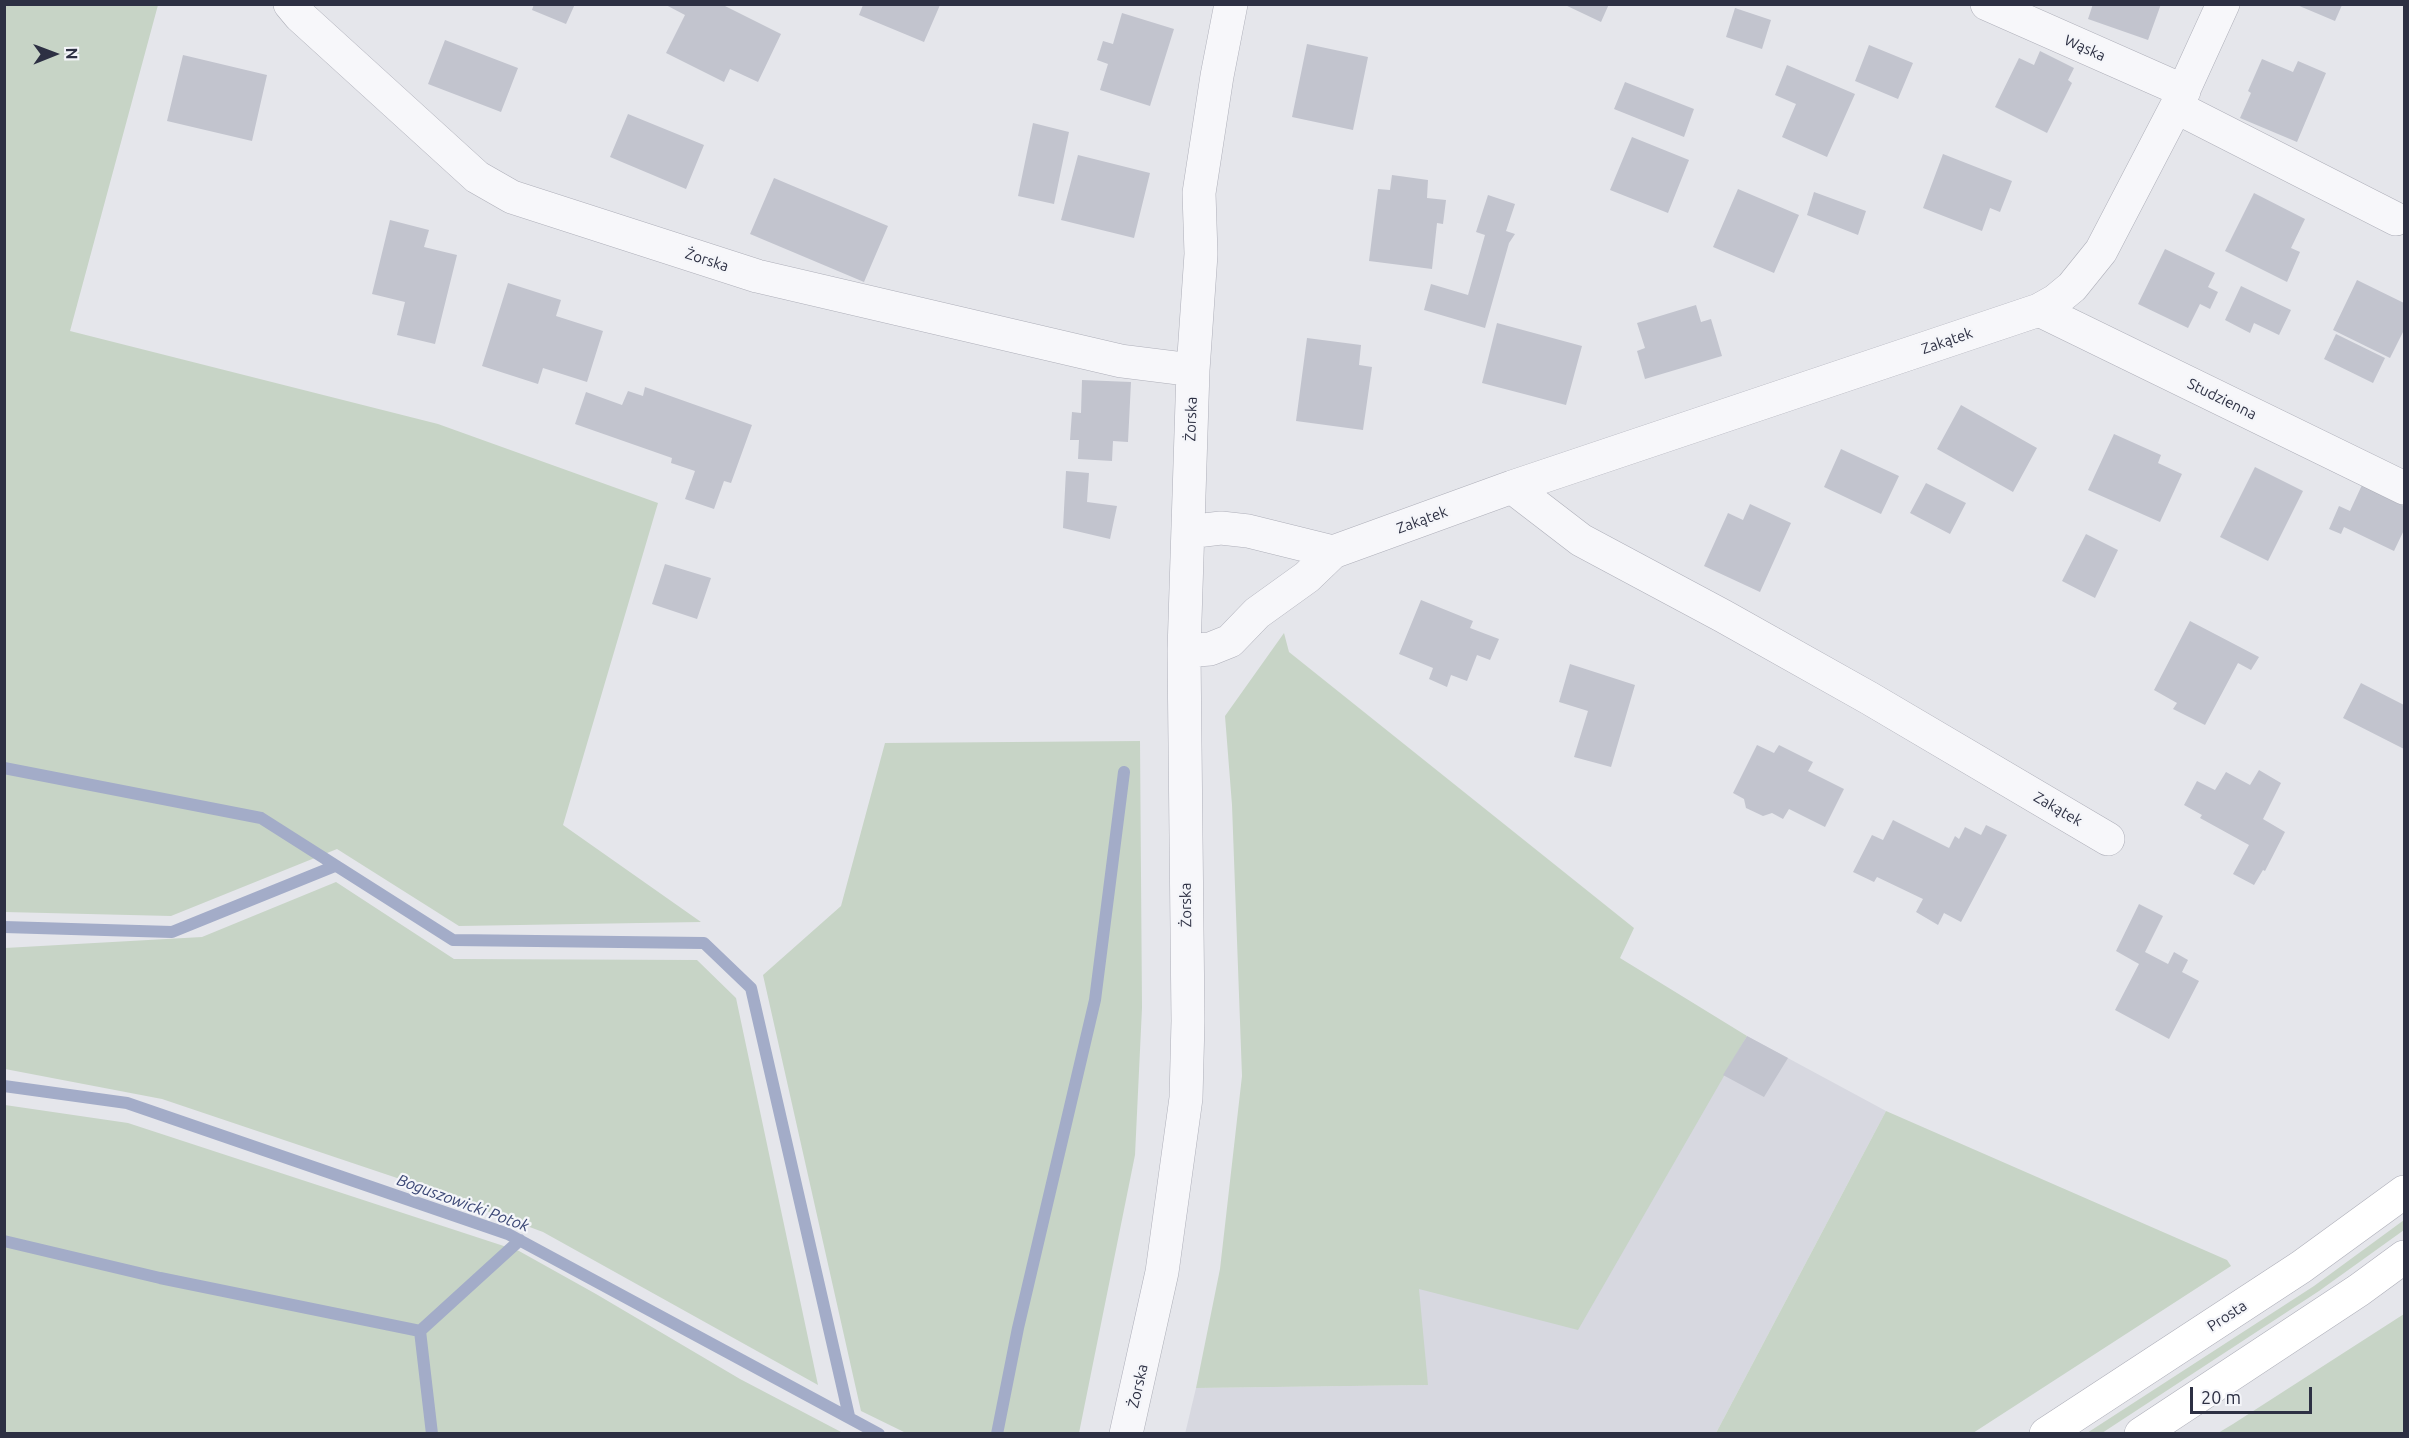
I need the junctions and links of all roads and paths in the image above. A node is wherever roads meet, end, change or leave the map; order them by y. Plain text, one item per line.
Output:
1 (291, 4) edge
2 (1231, 4) edge
3 (1987, 4) edge
4 (2223, 4) edge
5 (2180, 99) junction
6 (2396, 219) dead end
7 (2039, 310) junction
8 (1193, 370) junction
9 (1512, 487) junction
10 (2404, 488) edge
11 (1188, 532) junction
12 (1333, 552) junction
13 (1184, 651) junction
14 (2109, 839) dead end
15 (2404, 1192) edge
16 (2404, 1257) edge
17 (1126, 1434) edge
18 (2046, 1434) edge
19 (2141, 1434) edge

1 - 8 street, Żorska
2 - 8 street, Żorska
3 - 5 street, Wąska
4 - 5 street, Zakątek
5 - 6 street, Wąska
5 - 7 street, Zakątek
7 - 9 street, Zakątek
7 - 10 street, Studzienna
8 - 11 street, Żorska
9 - 12 street, Zakątek
9 - 14 street, Zakątek
11 - 12 street
11 - 13 street, Żorska
12 - 13 street, Zakątek
13 - 17 street, Żorska
15 - 18 main road, Prosta
16 - 19 main road

